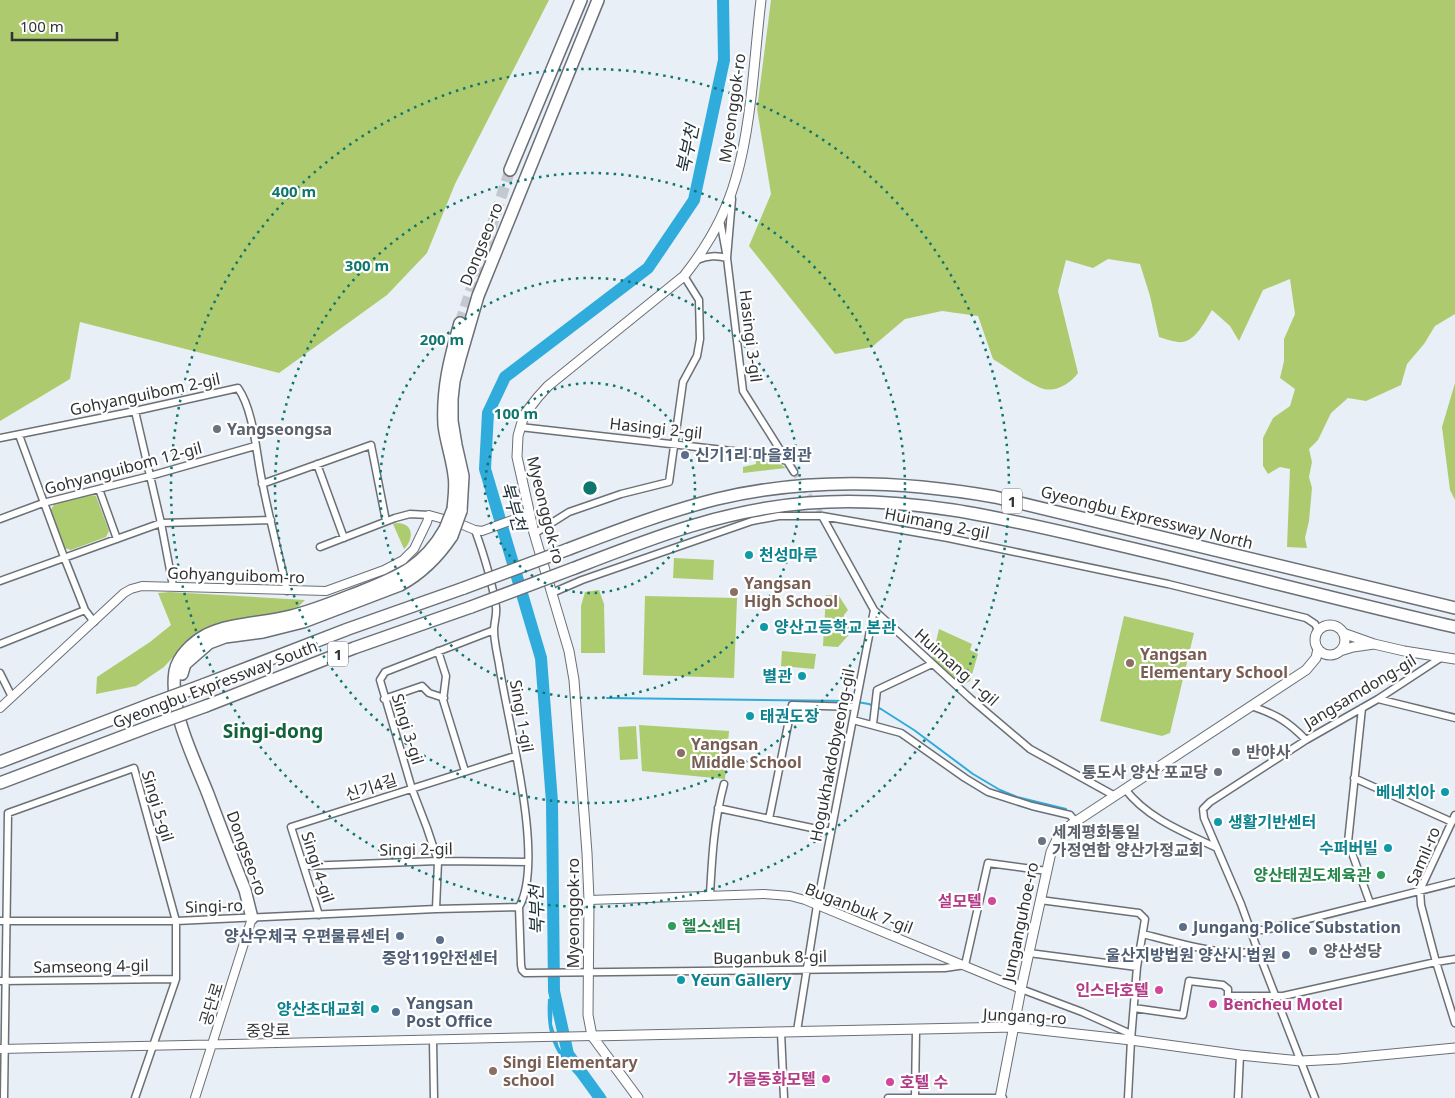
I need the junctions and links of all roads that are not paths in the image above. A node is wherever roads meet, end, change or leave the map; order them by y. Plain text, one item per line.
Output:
1 (581, 0) edge
2 (598, 0) edge
3 (761, 0) edge
4 (510, 170) tunnel mouth
5 (732, 190) junction
6 (720, 220) junction
7 (727, 258) junction
8 (697, 260) junction
9 (684, 276) junction
10 (460, 322) tunnel mouth
11 (135, 411) junction
12 (520, 427) junction
13 (19, 435) junction
14 (0, 438) edge
15 (674, 444) junction
16 (255, 446) junction
17 (787, 461) junction
18 (317, 464) junction
19 (794, 472) tunnel mouth
20 (150, 476) junction
21 (262, 484) junction
22 (99, 489) junction
23 (43, 503) junction
24 (457, 510) junction
25 (529, 514) junction
26 (429, 515) junction
27 (822, 516) junction
28 (0, 519) edge
29 (271, 520) junction
30 (386, 522) junction
31 (161, 523) junction
32 (478, 531) junction
33 (534, 534) junction
34 (117, 538) junction
35 (344, 538) junction
36 (320, 547) dead end
37 (64, 557) junction
38 (0, 581) edge
39 (173, 586) junction
40 (287, 591) junction
41 (552, 592) junction
42 (1455, 608) edge
43 (86, 610) junction
44 (874, 610) junction
45 (94, 622) junction
46 (1455, 627) edge
47 (494, 630) junction
48 (1318, 630) junction
49 (1343, 633) junction
50 (0, 644) edge
51 (1374, 644) junction
52 (1318, 649) junction
53 (438, 651) junction
54 (1335, 653) junction
55 (1442, 657) junction
56 (1455, 659) edge
57 (932, 664) junction
58 (1306, 670) junction
59 (0, 673) edge
60 (12, 697) junction
61 (444, 698) junction
62 (384, 699) junction
63 (1378, 699) junction
64 (1251, 706) junction
65 (856, 707) junction
66 (0, 708) edge
67 (1362, 708) junction
68 (1455, 718) edge
69 (853, 720) junction
70 (873, 724) junction
71 (1306, 740) junction
72 (515, 756) junction
73 (0, 762) edge
74 (465, 771) junction
75 (1354, 778) junction
76 (0, 784) edge
77 (724, 784) dead end
78 (412, 788) junction
79 (1125, 790) junction
80 (1115, 796) junction
81 (718, 808) junction
82 (769, 819) junction
83 (1453, 819) edge
84 (1076, 822) junction
85 (831, 832) junction
86 (1217, 848) junction
87 (438, 861) junction
88 (528, 862) junction
89 (304, 866) junction
90 (1047, 871) junction
91 (1455, 882) edge
92 (1420, 890) junction
93 (710, 895) junction
94 (589, 900) junction
95 (1040, 900) junction
96 (1370, 903) junction
97 (817, 905) junction
98 (519, 907) junction
99 (436, 909) junction
100 (319, 915) junction
101 (252, 918) junction
102 (3, 921) edge
103 (176, 921) junction
104 (1251, 930) junction
105 (1143, 934) junction
106 (1258, 952) junction
107 (1029, 953) junction
108 (1455, 960) edge
109 (1436, 962) junction
110 (965, 965) junction
111 (1137, 967) junction
112 (807, 970) junction
113 (525, 973) joint
114 (588, 973) junction
115 (176, 979) junction
116 (3, 981) edge
117 (1021, 989) junction
118 (1276, 997) junction
119 (1134, 1008) junction
120 (1455, 1022) edge
121 (1014, 1027) junction
122 (916, 1030) junction
123 (797, 1031) junction
124 (781, 1032) junction
125 (592, 1036) junction
126 (1131, 1037) junction
127 (433, 1040) junction
128 (213, 1045) junction
129 (153, 1046) junction
130 (1455, 1048) edge
131 (2, 1049) edge
132 (1240, 1056) junction
133 (1302, 1062) junction
134 (4, 1098) edge
135 (134, 1098) edge
136 (195, 1098) edge
137 (434, 1098) edge
138 (638, 1098) edge
139 (784, 1098) edge
140 (888, 1098) edge
141 (916, 1098) edge
142 (1001, 1098) edge
143 (1128, 1098) edge
144 (1238, 1098) edge
145 (1315, 1098) edge

1 - 4 highway
2 - 24 highway, Dongseo-ro
3 - 5 main road, Myeonggok-ro
5 - 6 main road, Myeonggok-ro
5 - 7 street, Hasingi 3-gil
6 - 7 street
6 - 8 main road, Myeonggok-ro
7 - 8 street
7 - 17 street, Hasingi 3-gil
8 - 9 main road, Myeonggok-ro
9 - 12 main road, Myeonggok-ro
9 - 15 street
10 - 24 highway
11 - 13 street, Gohyanguibom 2-gil
11 - 16 street, Gohyanguibom 2-gil
11 - 20 street
12 - 15 street, Hasingi 2-gil
12 - 25 main road, Myeonggok-ro
13 - 14 street, Gohyanguibom 2-gil
13 - 23 street
15 - 17 street, Hasingi 2-gil
15 - 33 street
16 - 20 street, Gohyanguibom 12-gil
16 - 21 street, Gohyanguibom 2-gil
17 - 19 street, Hasingi 3-gil
18 - 21 street
18 - 30 street
18 - 35 street
20 - 22 street, Gohyanguibom 12-gil
20 - 31 street
21 - 29 street, Gohyanguibom 2-gil
22 - 23 street, Gohyanguibom 12-gil
22 - 34 street
23 - 28 street, Gohyanguibom 12-gil
23 - 37 street
24 - 101 highway, Dongseo-ro, bridge
25 - 32 street
25 - 33 main road, Myeonggok-ro
26 - 30 street
26 - 32 street
26 - 40 street, Gohyanguibom-ro
27 - 41 street, Huimang 2-gil
27 - 44 street, Huimang 1-gil
27 - 48 street, Huimang 2-gil
29 - 31 street
29 - 40 street, Gohyanguibom 2-gil
30 - 35 street
31 - 34 street
31 - 39 street
32 - 47 street, Singi 1-gil
33 - 41 main road, Myeonggok-ro
34 - 37 street
35 - 36 street
37 - 38 street
37 - 43 street
39 - 40 street, Gohyanguibom-ro
39 - 45 street, Gohyanguibom-ro
41 - 94 main road, Myeonggok-ro
42 - 73 highway, Gyeongbu Expressway North / 1, bridge
43 - 45 street
43 - 50 street
44 - 57 street, Huimang 1-gil
44 - 65 street, Hogukhakdobyeong-gil
45 - 60 street, Gohyanguibom-ro
46 - 76 highway, Gyeongbu Expressway South / 1, bridge
47 - 53 street, Singi 3-gil
47 - 72 street, Singi 1-gil
48 - 49 main road
48 - 52 main road
49 - 51 main road
49 - 54 main road
51 - 54 main road
51 - 55 main road
52 - 54 main road
52 - 58 main road, Junganguhoe-ro
53 - 61 street
53 - 62 street, Singi 3-gil
54 - 58 main road
55 - 56 main road
55 - 63 street, Jangsamdong-gil
57 - 70 street
57 - 80 street, Huimang 1-gil
58 - 64 main road, Junganguhoe-ro
59 - 60 street
60 - 66 street, Gohyanguibom-ro
61 - 62 street
61 - 74 street
62 - 78 street, Singi 3-gil
63 - 67 street, Jangsamdong-gil
63 - 68 street
64 - 71 street
64 - 79 main road, Junganguhoe-ro
65 - 69 street, Hogukhakdobyeong-gil
65 - 82 street
67 - 71 street, Jangsamdong-gil
67 - 75 street
69 - 70 street
69 - 85 street, Hogukhakdobyeong-gil
70 - 84 street
71 - 86 street, Jangsamdong-gil
72 - 74 street, 신기4길
72 - 88 street, Singi 1-gil
74 - 78 street, 신기4길
75 - 83 street
75 - 96 street
77 - 81 street
78 - 87 street, Singi 3-gil
78 - 89 street, 신기4길
79 - 80 main road, Junganguhoe-ro
79 - 86 street
80 - 84 main road, Junganguhoe-ro
81 - 82 street
81 - 93 street
82 - 85 street
83 - 92 street, Samil-ro
84 - 90 main road, Junganguhoe-ro
85 - 97 street, Hogukhakdobyeong-gil
86 - 104 street
87 - 88 street, Singi 2-gil
87 - 89 street, Singi 2-gil
87 - 99 street, Singi 3-gil
88 - 98 street, Singi 1-gil
89 - 100 street, Singi 4-gil
90 - 95 main road, Junganguhoe-ro
90 - 110 street
91 - 92 street
92 - 96 street
92 - 109 street, Samil-ro
93 - 94 street, Buganbuk 7-gil
93 - 97 street, Buganbuk 7-gil
94 - 114 main road, Myeonggok-ro
95 - 105 street
95 - 107 main road, Junganguhoe-ro
96 - 104 street
97 - 110 street, Buganbuk 7-gil
97 - 112 street, Hogukhakdobyeong-gil
98 - 99 street, Singi-ro
98 - 113 street, Singi 1-gil
99 - 100 street, Singi-ro
100 - 101 street, Singi-ro
101 - 103 street, Singi-ro
101 - 128 street, 공단로
102 - 103 street, Singi-ro
102 - 103 street, Singi 5-gil
102 - 116 street
103 - 115 street
104 - 106 street
105 - 106 street
105 - 111 street
106 - 118 street
107 - 111 street
107 - 117 main road, Junganguhoe-ro
108 - 109 street
109 - 118 street
109 - 120 street, Samil-ro
110 - 112 street, Buganbuk 8-gil
110 - 117 street, Buganbuk 7-gil
111 - 119 street
112 - 114 street, Buganbuk 8-gil
112 - 123 street, Hogukhakdobyeong-gil
113 - 114 street, Buganbuk 8-gil
114 - 125 main road, Myeonggok-ro
115 - 116 street, Samseong 4-gil
115 - 129 street
116 - 131 street
117 - 121 main road, Junganguhoe-ro
117 - 126 street
118 - 119 street
118 - 133 street
119 - 126 street
121 - 122 main road, Jungang-ro
121 - 126 main road, Jungang-ro
121 - 142 main road, Junganguhoe-ro
122 - 123 main road, Jungang-ro
122 - 141 street
123 - 124 main road, Jungang-ro
124 - 125 main road, Jungang-ro
124 - 139 street
125 - 127 street, 중앙로
125 - 138 main road, Myeonggok-ro
126 - 132 main road, Jungang-ro
126 - 143 street
127 - 128 street, 중앙로
127 - 137 street
128 - 129 street, 중앙로
128 - 136 street, 공단로
129 - 131 street, 중앙로
129 - 135 street
130 - 133 main road, Jungang-ro
131 - 134 street
132 - 133 main road, Jungang-ro
132 - 144 street
133 - 145 street
140 - 141 street
141 - 142 street

